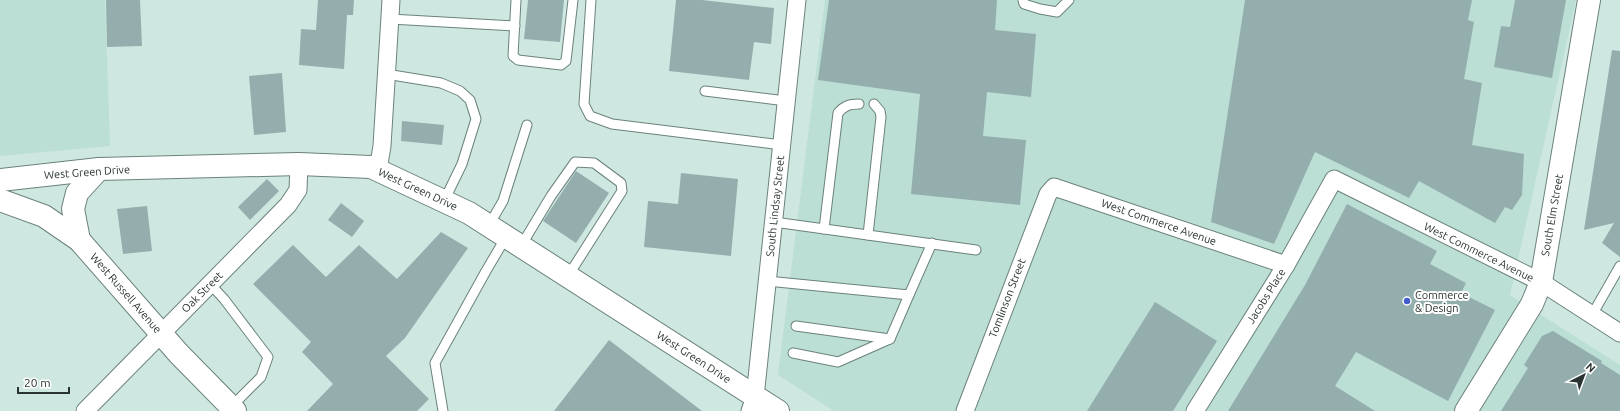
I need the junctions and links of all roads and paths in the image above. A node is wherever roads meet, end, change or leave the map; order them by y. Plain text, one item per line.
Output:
1 (392, 0) edge
2 (516, 0) edge
3 (573, 0) edge
4 (591, 0) edge
5 (797, 0) edge
6 (1023, 0) edge
7 (1069, 0) edge
8 (1589, 0) edge
9 (390, 19) junction
10 (515, 26) junction
11 (386, 74) junction
12 (704, 91) dead end
13 (786, 101) junction
14 (859, 104) dead end
15 (874, 104) dead end
16 (528, 124) dead end
17 (782, 144) junction
18 (299, 164) junction
19 (99, 169) junction
20 (378, 170) junction
21 (1334, 179) joint
22 (0, 180) edge
23 (1054, 187) joint
24 (0, 200) edge
25 (444, 201) junction
26 (774, 222) junction
27 (489, 225) junction
28 (824, 229) junction
29 (868, 235) junction
30 (79, 240) junction
31 (514, 242) junction
32 (932, 243) junction
33 (976, 250) dead end
34 (1286, 265) junction
35 (1620, 266) edge
36 (568, 276) junction
37 (767, 281) junction
38 (1541, 282) junction
39 (210, 284) junction
40 (909, 295) junction
41 (1592, 315) junction
42 (796, 326) dead end
43 (161, 333) junction
44 (1620, 333) edge
45 (890, 339) junction
46 (793, 353) dead end
47 (753, 404) edge
48 (233, 409) edge
49 (85, 411) edge
50 (443, 411) edge
51 (778, 411) edge
52 (965, 411) edge
53 (1195, 411) edge
54 (1466, 411) edge

1 - 9 street
2 - 10 lane
3 - 10 lane
4 - 17 lane
5 - 13 street, South Lindsay Street
6 - 7 lane
8 - 38 main road, South Elm Street
9 - 10 lane
9 - 11 street
11 - 20 street
11 - 25 lane
12 - 13 lane
13 - 17 street, South Lindsay Street
14 - 28 lane
15 - 29 lane
16 - 27 lane
17 - 26 street, South Lindsay Street
18 - 19 main road, West Green Drive
18 - 20 main road, West Green Drive
18 - 39 street, Oak Street
19 - 22 main road, West Green Drive
19 - 30 main road
20 - 25 main road, West Green Drive
21 - 34 street, Jacobs Place
21 - 38 street, West Commerce Avenue
23 - 34 street, West Commerce Avenue
23 - 52 street, Tomlinson Street
24 - 30 main road, West Russell Avenue
25 - 27 main road, West Green Drive
26 - 28 lane
26 - 37 street, South Lindsay Street
27 - 31 main road, West Green Drive
28 - 29 lane
29 - 32 lane
30 - 43 main road, West Russell Avenue
31 - 36 main road, West Green Drive
31 - 36 lane
31 - 50 lane
32 - 33 lane
32 - 40 lane
34 - 53 street, Jacobs Place
35 - 41 lane
36 - 47 main road, West Green Drive
37 - 40 lane
37 - 47 street, South Lindsay Street
38 - 41 street, West Commerce Avenue
38 - 54 main road, South Elm Street
39 - 43 street, Oak Street
39 - 48 lane
40 - 45 lane
41 - 44 street, West Commerce Avenue
42 - 45 lane
43 - 48 main road, West Russell Avenue
43 - 49 street, Oak Street
45 - 46 lane
47 - 51 main road, West Green Drive

